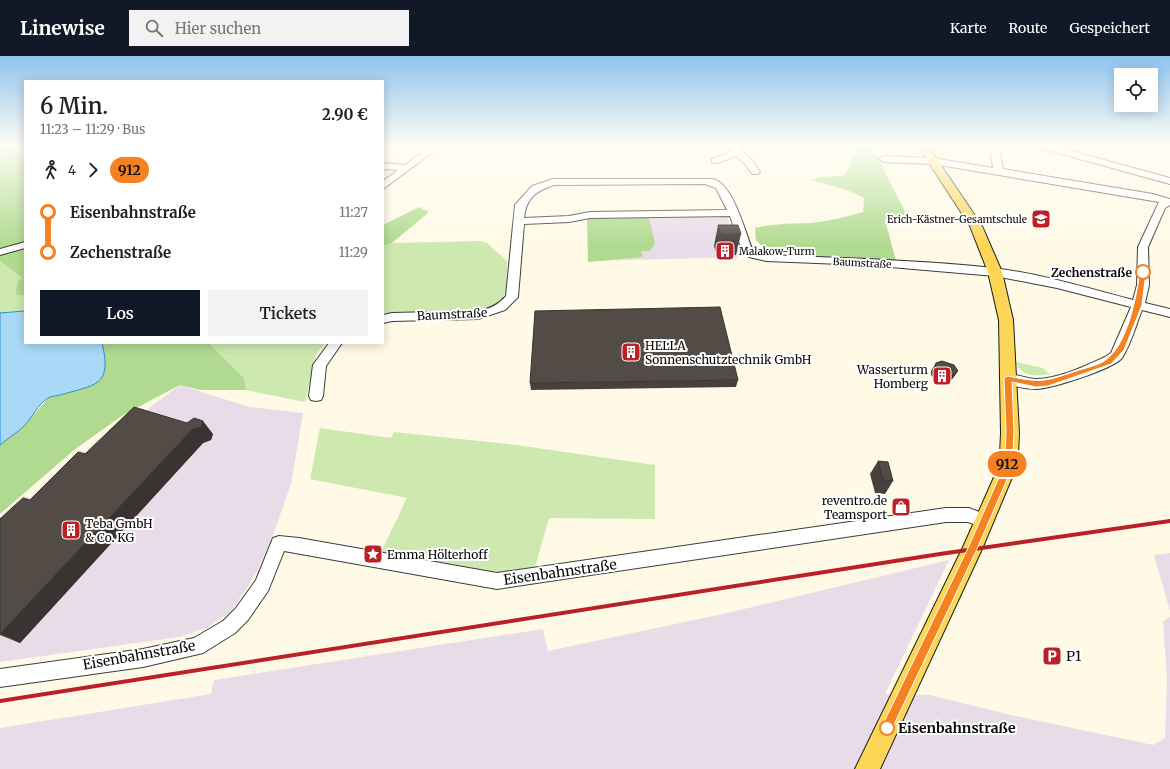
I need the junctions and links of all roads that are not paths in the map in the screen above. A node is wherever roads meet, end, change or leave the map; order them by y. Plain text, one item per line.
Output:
1 (944, 179) edge
2 (1047, 179) edge
3 (1170, 202) edge
4 (734, 213) junction
5 (518, 221) junction
6 (24, 245) edge
7 (0, 252) edge
8 (995, 272) junction
9 (1138, 305) junction
10 (1170, 313) edge
11 (384, 319) edge
12 (335, 344) edge
13 (1056, 380) junction
14 (1008, 381) junction
15 (316, 396) dead end
16 (984, 521) junction
17 (0, 678) edge
18 (867, 769) edge

1 - 8 main road
2 - 3 street
3 - 9 street
4 - 5 street
4 - 5 street, Baumstraße
4 - 8 street, Baumstraße
5 - 11 street, Baumstraße
6 - 7 street
8 - 9 street
8 - 14 main road
9 - 10 street
9 - 13 street
12 - 15 street
13 - 14 street
13 - 14 street
14 - 16 main road
16 - 17 street, Eisenbahnstraße
16 - 18 main road

